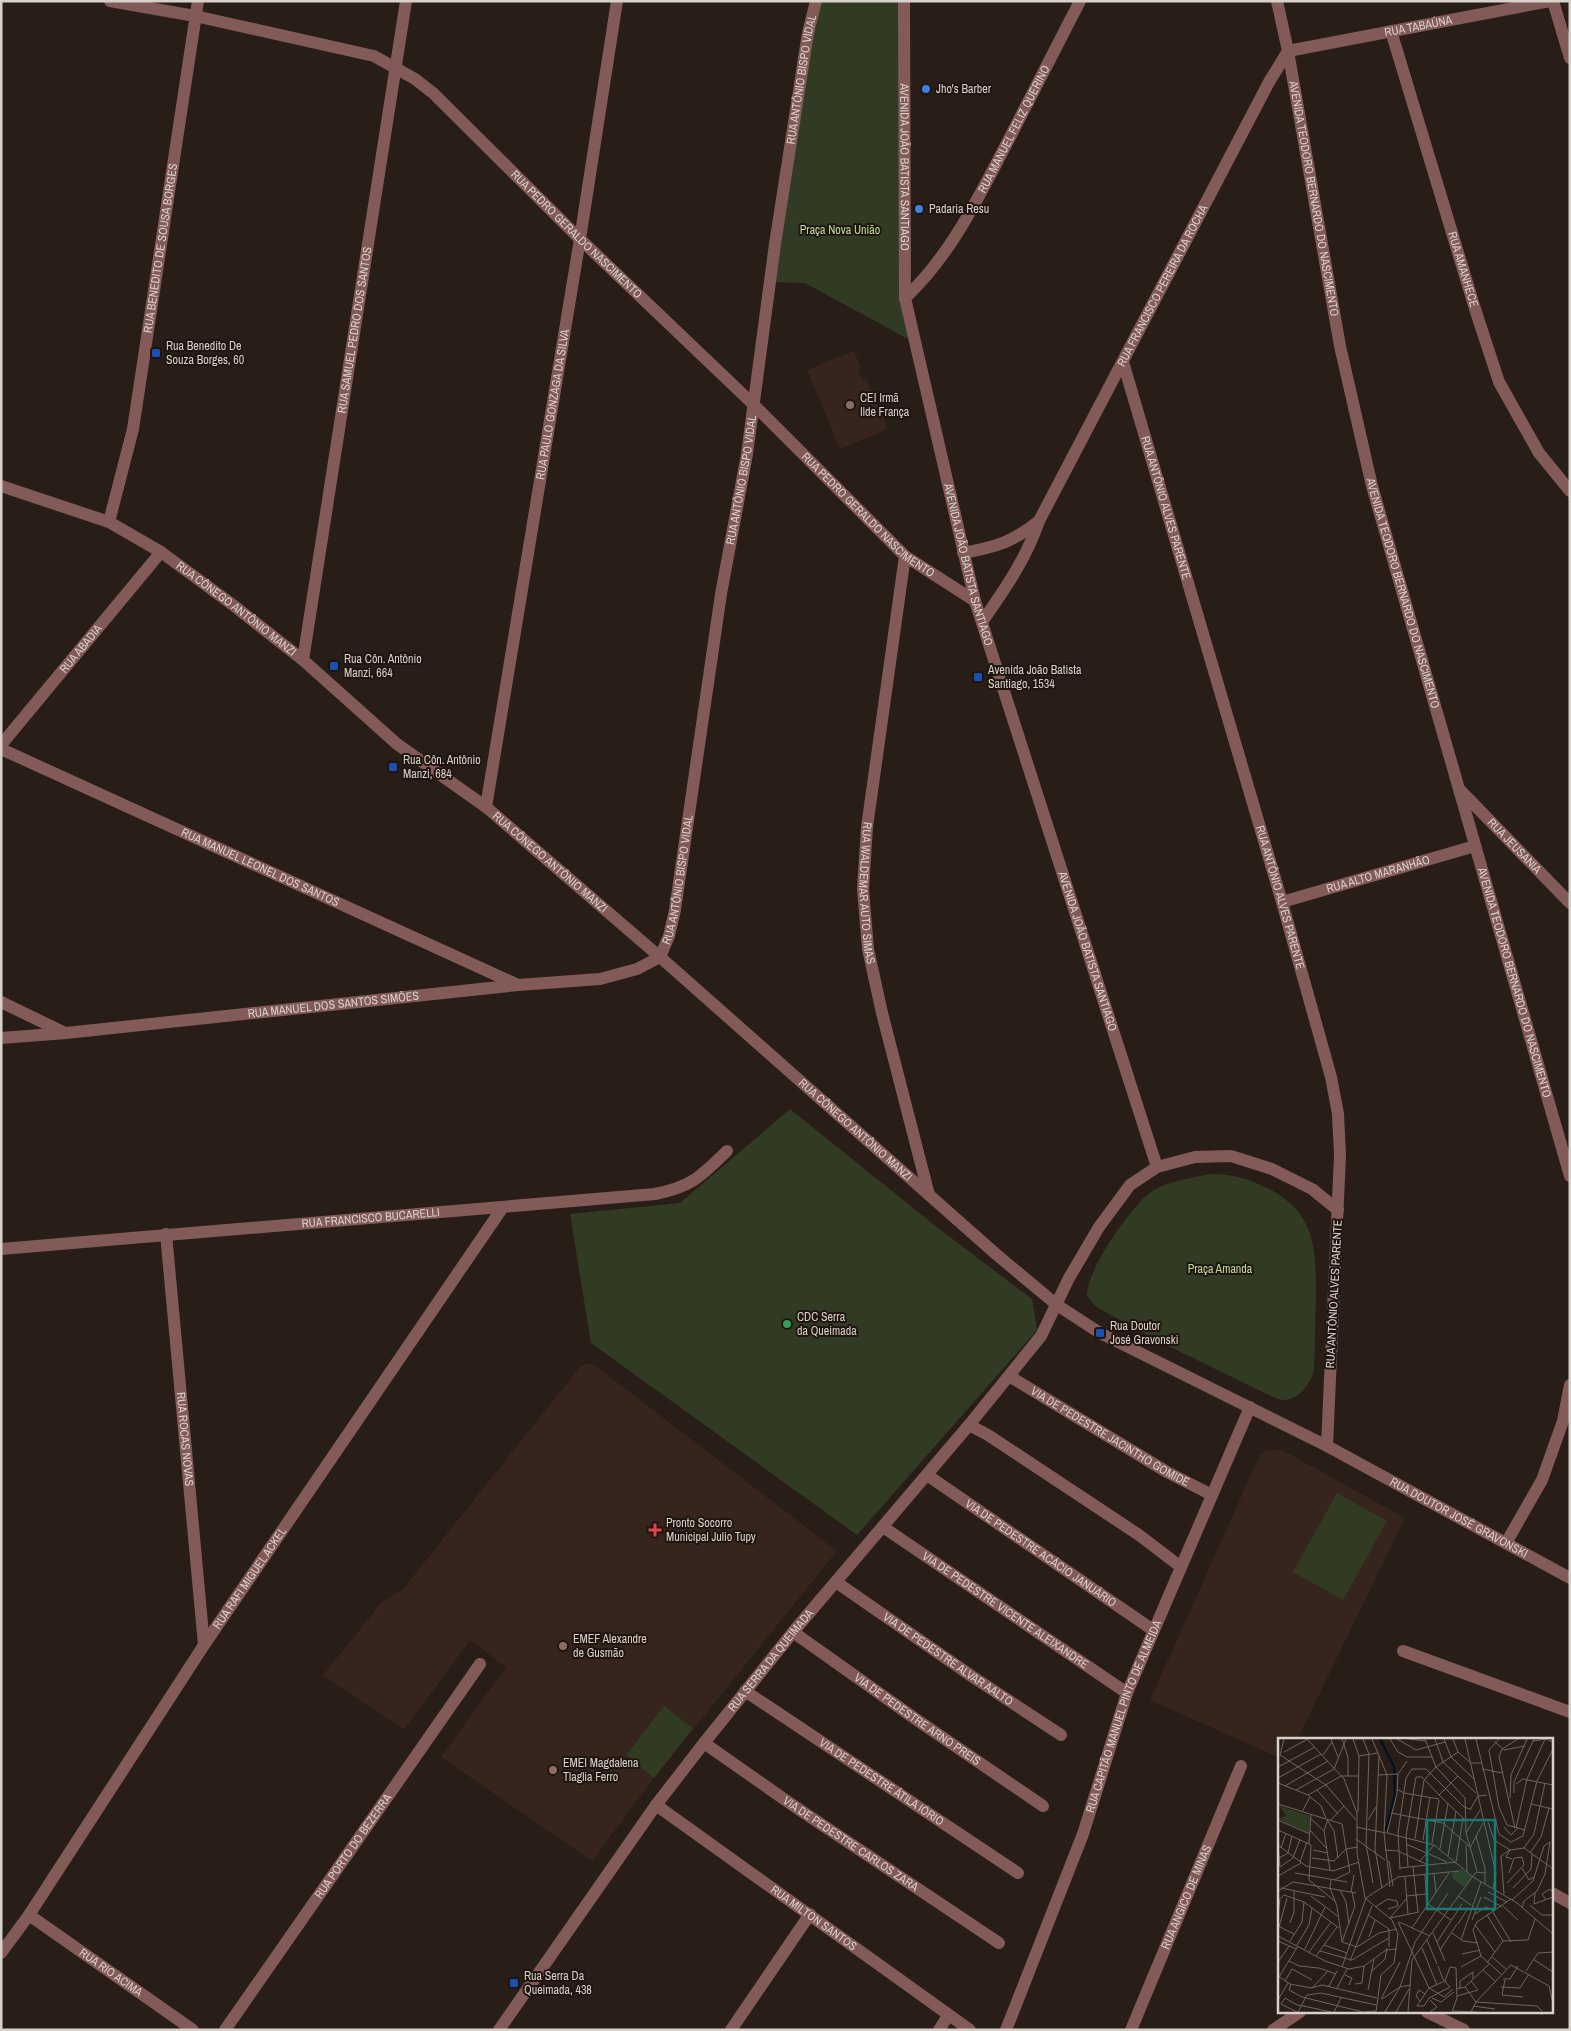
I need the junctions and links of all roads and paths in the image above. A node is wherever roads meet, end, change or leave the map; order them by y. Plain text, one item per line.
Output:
1 (110, 1) edge
2 (198, 1) edge
3 (406, 1) edge
4 (617, 1) edge
5 (816, 1) edge
6 (904, 1) edge
7 (1080, 1) edge
8 (1277, 1) edge
9 (1552, 1) edge
10 (196, 16) junction
11 (1391, 31) junction
12 (1288, 51) junction
13 (1570, 58) edge
14 (395, 68) junction
15 (580, 238) junction
16 (905, 298) junction
17 (1123, 362) junction
18 (754, 405) junction
19 (1, 486) edge
20 (1570, 491) edge
21 (1040, 521) junction
22 (109, 522) junction
23 (161, 552) junction
24 (963, 553) junction
25 (905, 556) junction
26 (975, 601) junction
27 (982, 622) junction
28 (303, 660) junction
29 (1, 745) edge
30 (1, 748) edge
31 (1459, 789) junction
32 (486, 807) junction
33 (1475, 846) junction
34 (1282, 902) junction
35 (1570, 903) edge
36 (660, 958) junction
37 (518, 985) junction
38 (1, 1002) edge
39 (66, 1033) junction
40 (1, 1038) edge
41 (726, 1151) dead end
42 (1156, 1167) junction
43 (1570, 1176) edge
44 (930, 1195) junction
45 (503, 1206) junction
46 (1338, 1210) junction
47 (166, 1234) junction
48 (1, 1249) edge
49 (1056, 1305) junction
50 (1009, 1376) junction
51 (1570, 1385) edge
52 (1250, 1407) junction
53 (969, 1425) junction
54 (1327, 1446) junction
55 (927, 1475) junction
56 (1212, 1495) junction
57 (882, 1527) junction
58 (1506, 1543) junction
59 (1181, 1566) junction
60 (1570, 1578) edge
61 (836, 1582) junction
62 (1153, 1630) junction
63 (793, 1632) junction
64 (204, 1645) junction
65 (1403, 1651) dead end
66 (480, 1664) dead end
67 (745, 1691) junction
68 (1127, 1693) junction
69 (1570, 1712) edge
70 (1061, 1735) dead end
71 (704, 1743) junction
72 (1242, 1766) dead end
73 (656, 1805) junction
74 (1043, 1806) dead end
75 (1018, 1873) dead end
76 (1554, 1895) edge
77 (1570, 1903) edge
78 (810, 1914) junction
79 (29, 1915) junction
80 (999, 1943) dead end
81 (1, 1953) edge
82 (1297, 2014) edge
83 (1431, 2014) edge
84 (948, 2016) junction
85 (193, 2030) edge
86 (225, 2030) edge
87 (499, 2030) edge
88 (731, 2030) edge
89 (938, 2030) edge
90 (970, 2030) edge
91 (1006, 2030) edge
92 (1131, 2030) edge
93 (1273, 2030) edge
94 (1464, 2030) edge

1 - 10 street, RUA PEDRO GERALDO NASCIMENTO
2 - 10 street, RUA BENEDITO DE SOUSA BORGES
3 - 14 street, RUA SAMUEL PEDRO DOS SANTOS
4 - 15 street, RUA PAULO GONZAGA DA SILVA
5 - 18 street, RUA ANTÔNIO BISPO VIDAL
6 - 16 street, AVENIDA JOÃO BATISTA SANTIAGO
7 - 16 street, RUA MANUEL FELIZ QUERINO
8 - 12 street, AVENIDA TEODORO BERNARDO DO NASCIMENTO
9 - 11 street, RUA TABAÚNA
9 - 13 street
10 - 14 street, RUA PEDRO GERALDO NASCIMENTO
10 - 22 street, RUA BENEDITO DE SOUSA BORGES
11 - 12 street, RUA TABAÚNA
11 - 20 street, RUA AMANHECE
12 - 17 street, RUA FRANCISCO PEREIRA DA ROCHA
12 - 31 street, AVENIDA TEODORO BERNARDO DO NASCIMENTO
14 - 15 street, RUA PEDRO GERALDO NASCIMENTO
14 - 28 street, RUA SAMUEL PEDRO DOS SANTOS
15 - 18 street, RUA PEDRO GERALDO NASCIMENTO
15 - 32 street, RUA PAULO GONZAGA DA SILVA
16 - 24 street, AVENIDA JOÃO BATISTA SANTIAGO
17 - 21 street, RUA FRANCISCO PEREIRA DA ROCHA
17 - 34 street, RUA ANTÔNIO ALVES PARENTE
18 - 25 street, RUA PEDRO GERALDO NASCIMENTO
18 - 36 street, RUA ANTÔNIO BISPO VIDAL
19 - 22 street, RUA CÔNEGO ANTÔNIO MANZI
21 - 24 street, RUA FRANCISCO PEREIRA DA ROCHA
21 - 27 street, RUA FRANCISCO PEREIRA DA ROCHA
22 - 23 street, RUA CÔNEGO ANTÔNIO MANZI
23 - 28 street, RUA CÔNEGO ANTÔNIO MANZI
23 - 29 street, RUA ABADIA
24 - 26 street, AVENIDA JOÃO BATISTA SANTIAGO
25 - 26 street, RUA PEDRO GERALDO NASCIMENTO
25 - 44 street, RUA WALDEMAR AUTO SIMAS
26 - 27 street, AVENIDA JOÃO BATISTA SANTIAGO
27 - 42 street, AVENIDA JOÃO BATISTA SANTIAGO
28 - 32 street, RUA CÔNEGO ANTÔNIO MANZI
30 - 37 street, RUA MANUEL LEONEL DOS SANTOS
31 - 33 street, AVENIDA TEODORO BERNARDO DO NASCIMENTO
31 - 35 street, RUA JEUSANIA
32 - 36 street, RUA CÔNEGO ANTÔNIO MANZI
33 - 34 street, RUA ALTO MARANHÃO
33 - 43 street, AVENIDA TEODORO BERNARDO DO NASCIMENTO
34 - 46 street, RUA ANTÔNIO ALVES PARENTE
36 - 37 street, RUA MANUEL DOS SANTOS SIMÕES
36 - 44 street, RUA CÔNEGO ANTÔNIO MANZI
37 - 39 street, RUA MANUEL DOS SANTOS SIMÕES
38 - 39 street
39 - 40 street, RUA MANUEL DOS SANTOS SIMÕES
41 - 45 street, RUA FRANCISCO BUCARELLI
42 - 46 street
42 - 49 street
44 - 49 street, RUA CÔNEGO ANTÔNIO MANZI
45 - 47 street, RUA FRANCISCO BUCARELLI
45 - 64 street, RUA RAFI MIGUEL ACKEL
46 - 54 street, RUA ANTÔNIO ALVES PARENTE
47 - 48 street, RUA FRANCISCO BUCARELLI
47 - 64 street, RUA ROCAS NOVAS
49 - 50 street, RUA SERRA DA QUEIMADA
49 - 52 street, RUA DOUTOR JOSÉ GRAVONSKI
50 - 53 street, RUA SERRA DA QUEIMADA
50 - 56 street, VIA DE PEDESTRE JACINTHO GOMIDE
51 - 58 street
52 - 54 street, RUA DOUTOR JOSÉ GRAVONSKI
52 - 56 street, RUA CAPITÃO MANUEL PINTO DE ALMEIDA
53 - 55 street, RUA SERRA DA QUEIMADA
53 - 59 street
54 - 58 street, RUA DOUTOR JOSÉ GRAVONSKI
55 - 57 street, RUA SERRA DA QUEIMADA
55 - 62 street, VIA DE PEDESTRE ACÁCIO JANUÁRIO
56 - 59 street, RUA CAPITÃO MANUEL PINTO DE ALMEIDA
57 - 61 street, RUA SERRA DA QUEIMADA
57 - 68 street, VIA DE PEDESTRE VICENTE ALEIXANDRE
58 - 60 street, RUA DOUTOR JOSÉ GRAVONSKI
59 - 62 street, RUA CAPITÃO MANUEL PINTO DE ALMEIDA
61 - 63 street, RUA SERRA DA QUEIMADA
61 - 70 street, VIA DE PEDESTRE ALVAR AALTO
62 - 68 street, RUA CAPITÃO MANUEL PINTO DE ALMEIDA
63 - 67 street, RUA SERRA DA QUEIMADA
63 - 74 street, VIA DE PEDESTRE ARNO PREIS
64 - 79 street, RUA RAFI MIGUEL ACKEL
65 - 69 street
66 - 86 street, RUA PORTO DO BEZERRA
67 - 71 street, RUA SERRA DA QUEIMADA
67 - 75 street, VIA DE PEDESTRE ÁTILA IÓRIO
68 - 91 street, RUA CAPITÃO MANUEL PINTO DE ALMEIDA
71 - 73 street, RUA SERRA DA QUEIMADA
71 - 80 street, VIA DE PEDESTRE CARLOS ZARA
72 - 92 street, RUA ANGICO DE MINAS
73 - 78 street, RUA MILTON SANTOS
73 - 87 street, RUA SERRA DA QUEIMADA
76 - 77 street
78 - 84 street, RUA MILTON SANTOS
78 - 88 street
79 - 81 street, RUA RAFI MIGUEL ACKEL
79 - 85 street, RUA RIO ACIMA
82 - 93 street
83 - 94 street
84 - 89 street
84 - 90 street, RUA MILTON SANTOS

